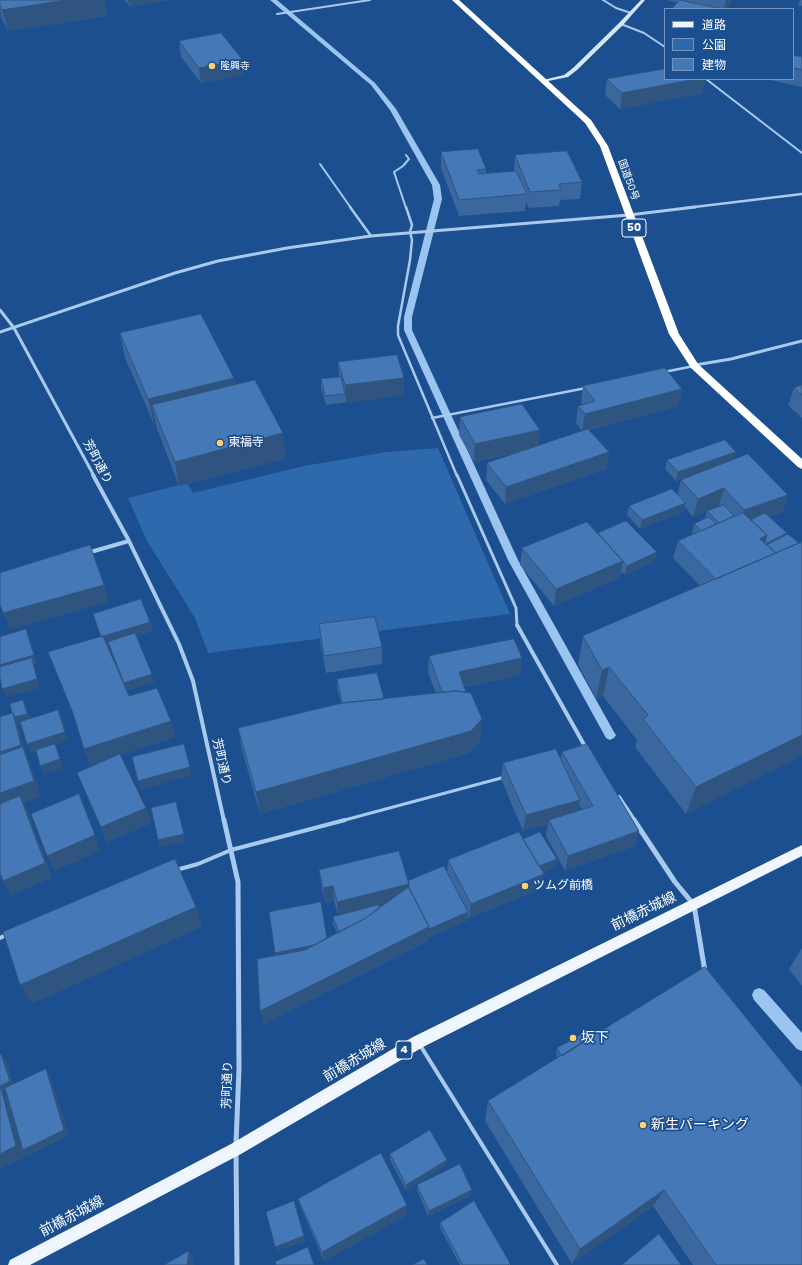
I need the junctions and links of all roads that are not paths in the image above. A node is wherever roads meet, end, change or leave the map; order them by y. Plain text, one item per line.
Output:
1 (370, 0) edge
2 (455, 0) edge
3 (603, 0) edge
4 (642, 0) edge
5 (631, 13) junction
6 (277, 14) dead end
7 (621, 24) junction
8 (664, 46) edge
9 (707, 80) edge
10 (545, 81) junction
11 (802, 152) edge
12 (406, 155) dead end
13 (320, 164) dead end
14 (802, 194) edge
15 (629, 215) junction
16 (410, 232) junction
17 (371, 236) junction
18 (0, 310) edge
19 (14, 328) junction
20 (0, 332) edge
21 (802, 341) edge
22 (694, 366) junction
23 (662, 373) edge
24 (593, 386) edge
25 (433, 418) junction
26 (802, 465) edge
27 (129, 541) junction
28 (83, 554) edge
29 (517, 625) joint
30 (590, 754) edge
31 (513, 775) edge
32 (615, 792) edge
33 (231, 850) junction
34 (802, 850) edge
35 (169, 872) edge
36 (694, 905) junction
37 (14, 932) edge
38 (0, 938) edge
39 (710, 978) edge
40 (418, 1042) junction
41 (236, 1149) junction
42 (15, 1265) edge
43 (237, 1265) edge
44 (557, 1265) edge

1 - 6 lane
2 - 10 highway, 国道50号 / 50
3 - 5 lane
4 - 5 street
5 - 7 street
7 - 8 lane
7 - 10 street
9 - 11 lane
10 - 15 highway, 国道50号 / 50
12 - 16 lane
13 - 17 lane
14 - 15 street
15 - 16 street
15 - 22 highway, 国道50号 / 50
16 - 17 street
16 - 25 lane
17 - 19 street
18 - 19 street, 芳町通り
19 - 20 street
19 - 27 street, 芳町通り
21 - 22 street
22 - 23 lane
22 - 26 highway, 国道50号 / 50
24 - 25 lane
25 - 29 lane
27 - 28 street
27 - 33 street, 芳町通り
29 - 30 street
31 - 33 lane
32 - 36 street
33 - 35 lane
33 - 41 street, 芳町通り
34 - 36 main road, 前橋赤城線 / 4
36 - 39 street
36 - 40 main road, 前橋赤城線 / 4
37 - 38 lane
40 - 41 main road, 前橋赤城線 / 4
40 - 44 lane
41 - 42 main road, 前橋赤城線 / 4
41 - 43 street, 芳町通り

